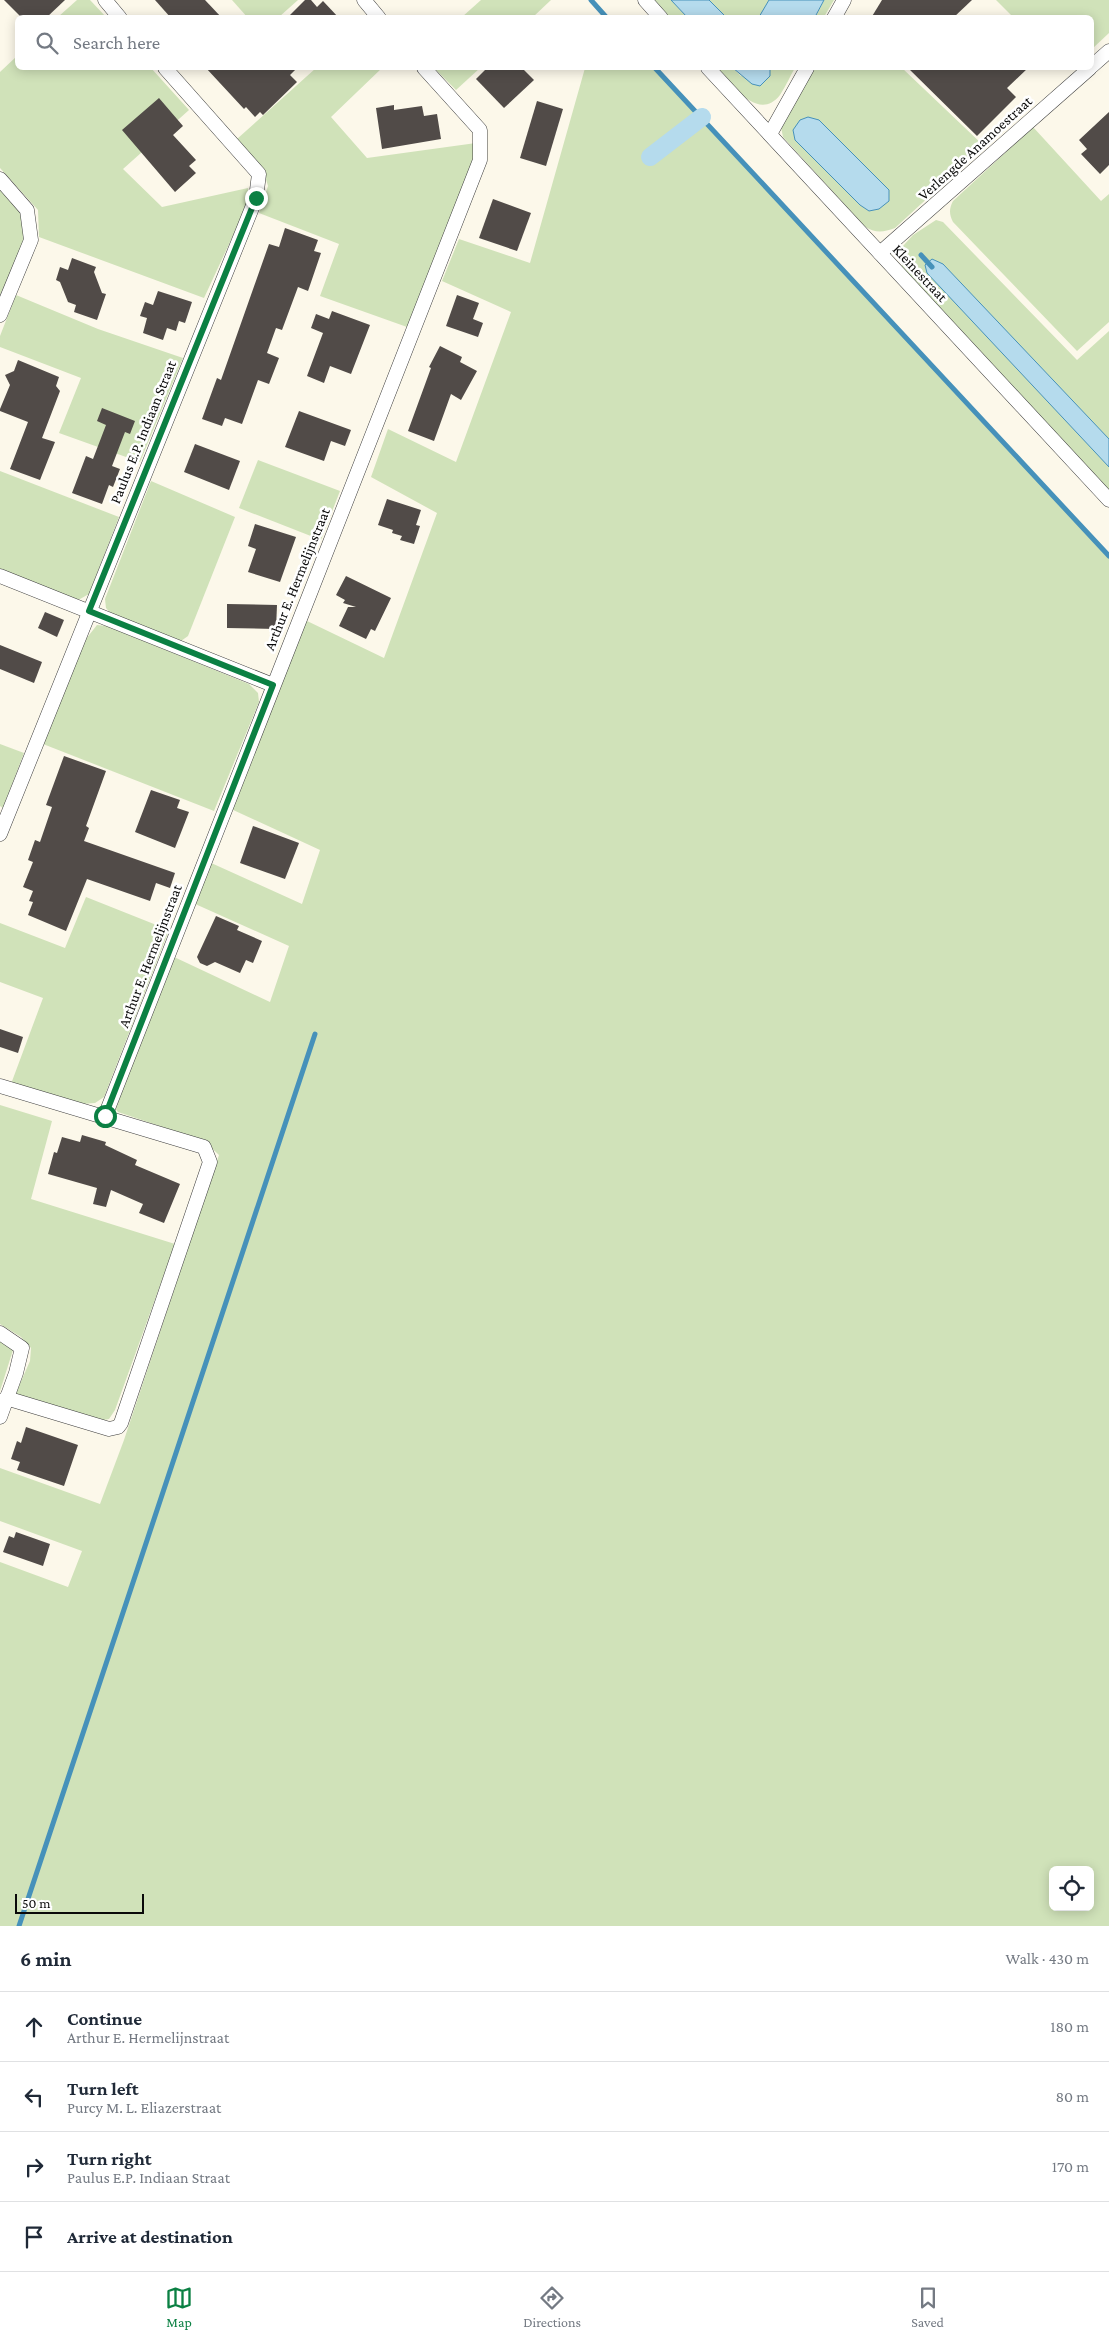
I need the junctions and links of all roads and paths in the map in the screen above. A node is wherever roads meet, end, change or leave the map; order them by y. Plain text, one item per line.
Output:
1 (104, 0) edge
2 (364, 0) edge
3 (645, 0) edge
4 (844, 0) edge
5 (117, 15) edge
6 (376, 15) edge
7 (658, 15) edge
8 (836, 15) edge
9 (1109, 51) edge
10 (1094, 64) edge
11 (166, 70) edge
12 (426, 70) edge
13 (710, 70) edge
14 (806, 70) edge
15 (1088, 70) edge
16 (770, 134) junction
17 (0, 179) edge
18 (880, 253) junction
19 (0, 315) edge
20 (1109, 500) edge
21 (0, 576) edge
22 (89, 611) junction
23 (273, 685) junction
24 (0, 834) edge
25 (0, 1086) edge
26 (105, 1116) junction
27 (0, 1333) edge
28 (6, 1398) junction
29 (0, 1417) edge

1 - 5 street
2 - 6 street
3 - 7 street
4 - 8 street
9 - 10 street, Verlengde Anamoestraat
11 - 22 street, Paulus E.P. Indiaan Straat
12 - 23 street, Arthur E. Hermelijnstraat
13 - 16 street, Kleinestraat
14 - 16 street
15 - 18 street, Verlengde Anamoestraat
16 - 18 street, Kleinestraat
17 - 19 street
18 - 20 street, Kleinestraat
21 - 22 street
22 - 23 street
22 - 24 street, Paulus E.P. Indiaan Straat
23 - 26 street, Arthur E. Hermelijnstraat
25 - 26 street
26 - 28 street
27 - 28 street
28 - 29 street

